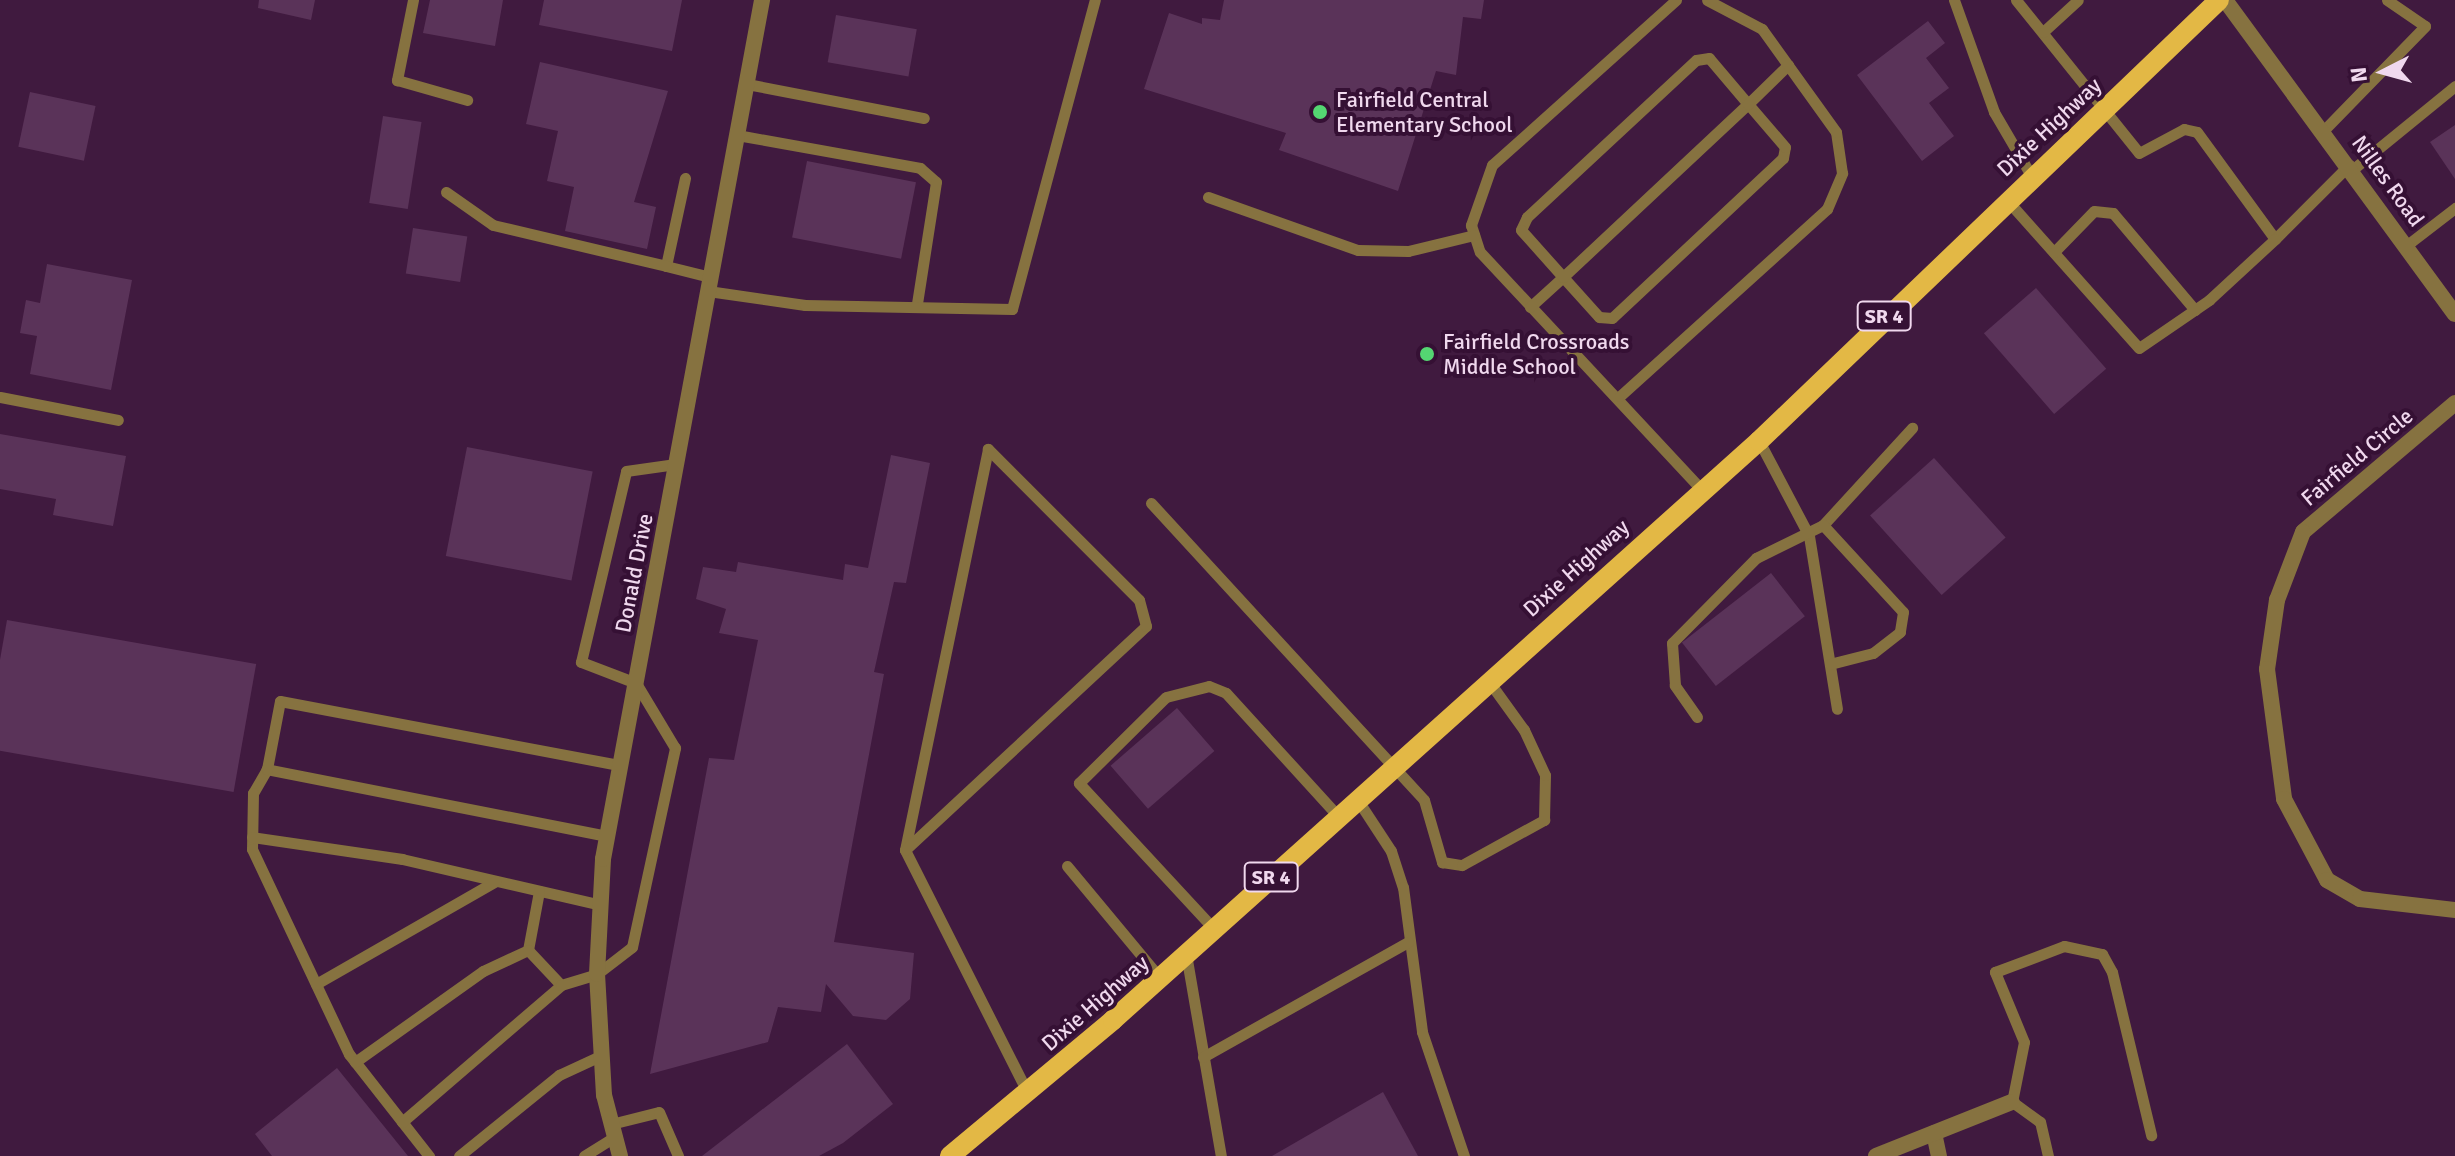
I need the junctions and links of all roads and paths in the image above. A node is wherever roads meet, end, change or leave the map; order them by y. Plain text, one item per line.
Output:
1 (413, 0) edge
2 (762, 0) edge
3 (1095, 0) edge
4 (1675, 0) edge
5 (1707, 0) edge
6 (1954, 0) edge
7 (2016, 0) edge
8 (2078, 0) edge
9 (2219, 0) edge
10 (2225, 0) edge
11 (2387, 0) edge
12 (2043, 32) junction
13 (1788, 65) junction
14 (747, 84) junction
15 (2455, 86) edge
16 (467, 100) dead end
17 (1748, 104) junction
18 (2106, 106) junction
19 (924, 118) dead end
20 (2324, 130) junction
21 (737, 135) junction
22 (2351, 167) junction
23 (2032, 177) junction
24 (685, 178) dead end
25 (446, 192) dead end
26 (1208, 197) dead end
27 (2007, 200) junction
28 (2455, 208) edge
29 (1474, 235) junction
30 (2275, 239) junction
31 (2407, 245) junction
32 (2054, 252) junction
33 (666, 266) junction
34 (1563, 277) junction
35 (709, 284) junction
36 (917, 303) junction
37 (1530, 307) junction
38 (2195, 310) junction
39 (2455, 314) edge
40 (1620, 396) junction
41 (0, 397) edge
42 (2455, 403) edge
43 (118, 420) dead end
44 (1912, 428) dead end
45 (1759, 441) junction
46 (676, 464) junction
47 (1700, 488) junction
48 (1151, 503) dead end
49 (1823, 525) junction
50 (1809, 536) junction
51 (1830, 664) junction
52 (1488, 680) junction
53 (636, 683) junction
54 (1837, 709) dead end
55 (1697, 717) dead end
56 (620, 765) junction
57 (1395, 765) junction
58 (267, 769) junction
59 (1357, 799) junction
60 (1338, 816) junction
61 (607, 836) junction
62 (252, 837) junction
63 (905, 850) junction
64 (1067, 866) dead end
65 (496, 881) junction
66 (539, 891) junction
67 (601, 905) junction
68 (2455, 910) edge
69 (1214, 929) junction
70 (1408, 942) junction
71 (528, 950) junction
72 (1186, 954) junction
73 (597, 974) junction
74 (1160, 978) junction
75 (316, 984) junction
76 (561, 985) junction
77 (602, 1055) junction
78 (1203, 1057) junction
79 (355, 1062) junction
80 (1028, 1093) junction
81 (2012, 1102) junction
82 (402, 1122) junction
83 (613, 1131) junction
84 (1934, 1133) junction
85 (2151, 1135) dead end
86 (429, 1156) edge
87 (459, 1156) edge
88 (584, 1156) edge
89 (620, 1156) edge
90 (678, 1156) edge
91 (950, 1156) edge
92 (1221, 1156) edge
93 (1464, 1156) edge
94 (1876, 1156) edge
95 (1939, 1156) edge
96 (2048, 1156) edge

1 - 16 lane
2 - 14 street, Donald Drive
3 - 36 lane
4 - 29 lane
5 - 13 lane
6 - 23 lane
7 - 12 lane
8 - 12 lane
9 - 18 main road, Dixie Highway / SR 4
10 - 20 street, Nilles Road
11 - 20 lane
12 - 18 lane
13 - 17 lane
13 - 40 lane
14 - 19 lane
14 - 21 street, Donald Drive
15 - 22 lane
17 - 34 lane
17 - 34 lane
17 - 34 lane
18 - 23 main road, Dixie Highway / SR 4
18 - 30 lane
20 - 22 street, Nilles Road
21 - 35 street, Donald Drive
21 - 36 lane
22 - 30 lane
22 - 31 street, Nilles Road
23 - 27 main road, Dixie Highway / SR 4
24 - 33 lane
25 - 33 lane
26 - 29 lane
27 - 32 lane
27 - 45 main road, Dixie Highway / SR 4
28 - 31 lane
29 - 37 lane
30 - 38 lane
31 - 39 street, Nilles Road
32 - 38 lane
32 - 38 lane
33 - 35 lane
34 - 37 lane
35 - 36 lane
35 - 46 street, Donald Drive
37 - 40 lane
40 - 47 lane
41 - 43 lane
42 - 68 street, Fairfield Circle
44 - 49 lane
45 - 47 main road, Dixie Highway / SR 4
45 - 50 lane
46 - 53 street, Donald Drive
46 - 53 lane
47 - 52 main road, Dixie Highway / SR 4
48 - 57 lane
49 - 50 lane
49 - 51 lane
50 - 51 lane
50 - 55 lane
51 - 54 lane
52 - 57 main road, Dixie Highway / SR 4
52 - 57 lane
53 - 56 street, Donald Drive
53 - 73 lane
56 - 58 lane
56 - 61 street, Donald Drive
57 - 59 main road, Dixie Highway / SR 4
58 - 61 lane
58 - 62 lane
59 - 60 main road, Dixie Highway / SR 4
59 - 70 lane
60 - 69 main road, Dixie Highway / SR 4
60 - 69 lane
61 - 67 street, Donald Drive
62 - 65 lane
62 - 75 lane
63 - 63 lane
63 - 80 lane
64 - 74 lane
65 - 66 lane
65 - 75 lane
66 - 67 lane
66 - 71 lane
67 - 73 street, Donald Drive
69 - 72 main road, Dixie Highway / SR 4
70 - 78 lane
70 - 93 lane
71 - 76 lane
71 - 79 lane
72 - 74 main road, Dixie Highway / SR 4
72 - 78 lane
73 - 76 lane
73 - 77 street, Donald Drive
74 - 80 main road, Dixie Highway / SR 4
75 - 79 lane
76 - 82 lane
77 - 83 street, Donald Drive
77 - 87 lane
78 - 92 lane
79 - 82 lane
80 - 91 main road, Dixie Highway / SR 4
81 - 84 street
81 - 85 lane
81 - 96 lane
82 - 86 lane
83 - 88 lane
83 - 89 street, Donald Drive
83 - 90 lane
84 - 94 street
84 - 95 street

